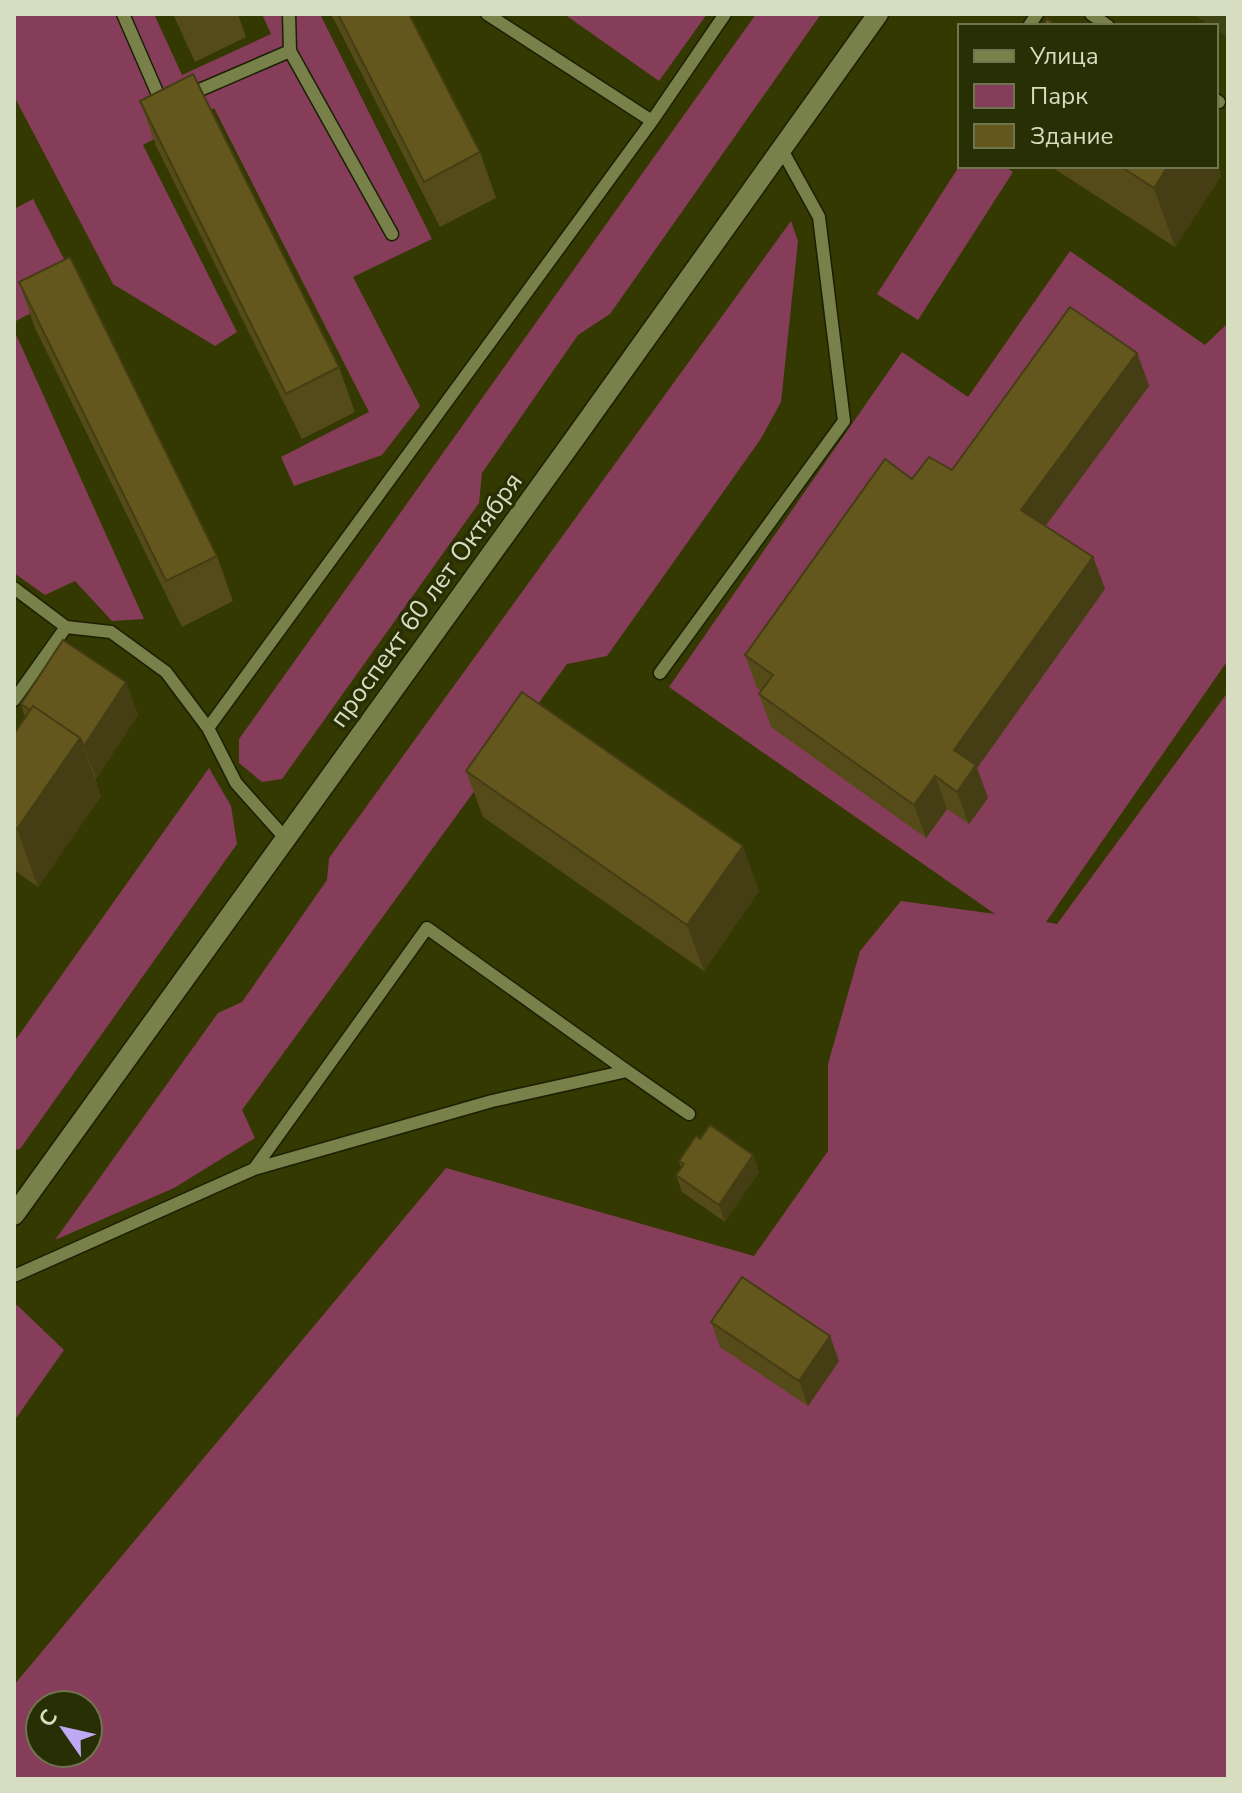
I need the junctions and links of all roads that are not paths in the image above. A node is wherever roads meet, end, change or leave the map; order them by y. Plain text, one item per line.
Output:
1 (123, 14) edge
2 (289, 14) edge
3 (487, 14) edge
4 (725, 14) edge
5 (878, 14) edge
6 (290, 51) junction
7 (652, 121) junction
8 (782, 150) junction
9 (392, 234) dead end
10 (14, 588) edge
11 (66, 627) junction
12 (660, 673) dead end
13 (14, 700) edge
14 (208, 728) junction
15 (286, 839) junction
16 (627, 1071) junction
17 (689, 1114) dead end
18 (254, 1169) junction
19 (14, 1215) edge
20 (14, 1276) edge

1 - 6 lane
2 - 6 lane
3 - 7 lane
4 - 7 lane
5 - 8 main road, проспект 60 лет Октября
6 - 9 lane
7 - 14 lane
8 - 12 lane
8 - 15 main road, проспект 60 лет Октября
10 - 11 lane
11 - 13 lane
11 - 14 lane
14 - 15 lane
15 - 19 main road, проспект 60 лет Октября
16 - 17 lane
16 - 18 lane
16 - 18 lane
18 - 20 lane

